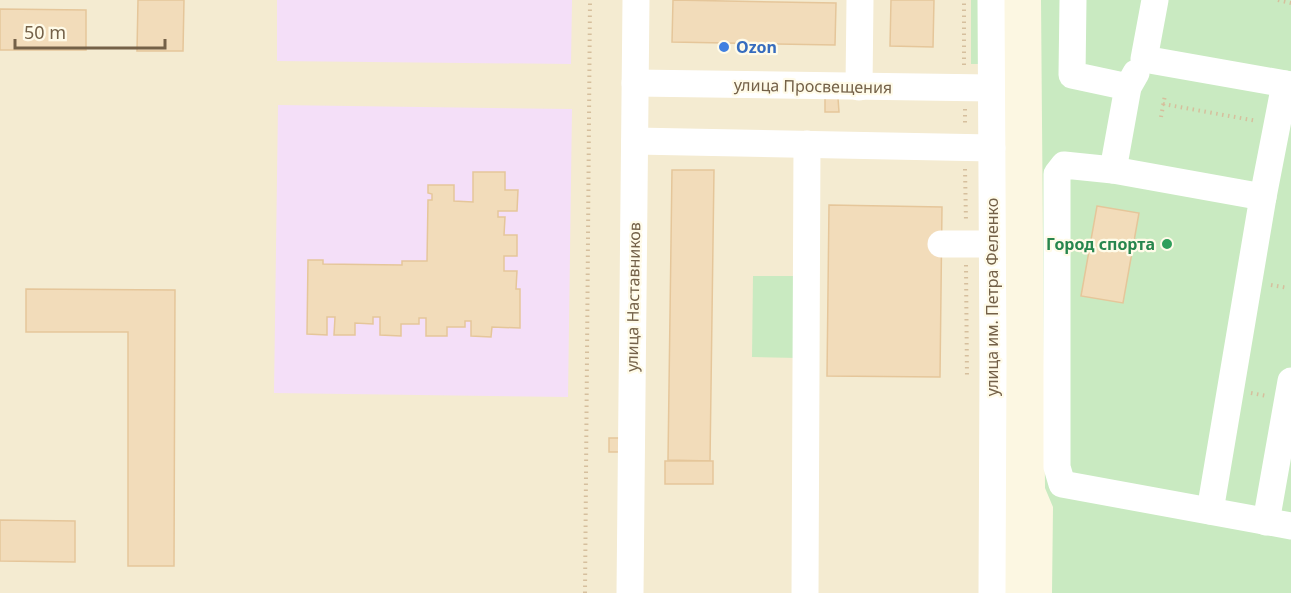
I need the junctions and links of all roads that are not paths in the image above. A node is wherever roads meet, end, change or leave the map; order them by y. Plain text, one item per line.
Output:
1 (636, 0) edge
2 (860, 0) edge
3 (991, 0) edge
4 (1073, 0) edge
5 (1155, 0) edge
6 (1144, 59) junction
7 (635, 83) junction
8 (1288, 85) edge
9 (860, 87) junction
10 (1128, 87) junction
11 (992, 88) junction
12 (635, 141) junction
13 (807, 144) junction
14 (992, 147) junction
15 (1113, 171) junction
16 (1263, 197) junction
17 (941, 244) dead end
18 (992, 244) junction
19 (1291, 381) edge
20 (1210, 512) junction
21 (1279, 524) edge
22 (630, 593) edge
23 (806, 593) edge
24 (992, 593) edge

1 - 7 street, улица Наставников
2 - 9 street
3 - 11 street, улица им. Петра Феленко
4 - 10 street
5 - 6 street
6 - 8 street
6 - 10 street
7 - 9 street, улица Просвещения
7 - 12 street, улица Наставников
8 - 16 street
9 - 11 street, улица Просвещения
10 - 15 street
11 - 14 street, улица им. Петра Феленко
12 - 13 street
12 - 22 street, улица Наставников
13 - 14 street
13 - 23 street
14 - 18 street, улица им. Петра Феленко
15 - 16 street
15 - 20 street
16 - 20 street
17 - 18 street
18 - 24 street, улица им. Петра Феленко
19 - 21 street
20 - 21 street

